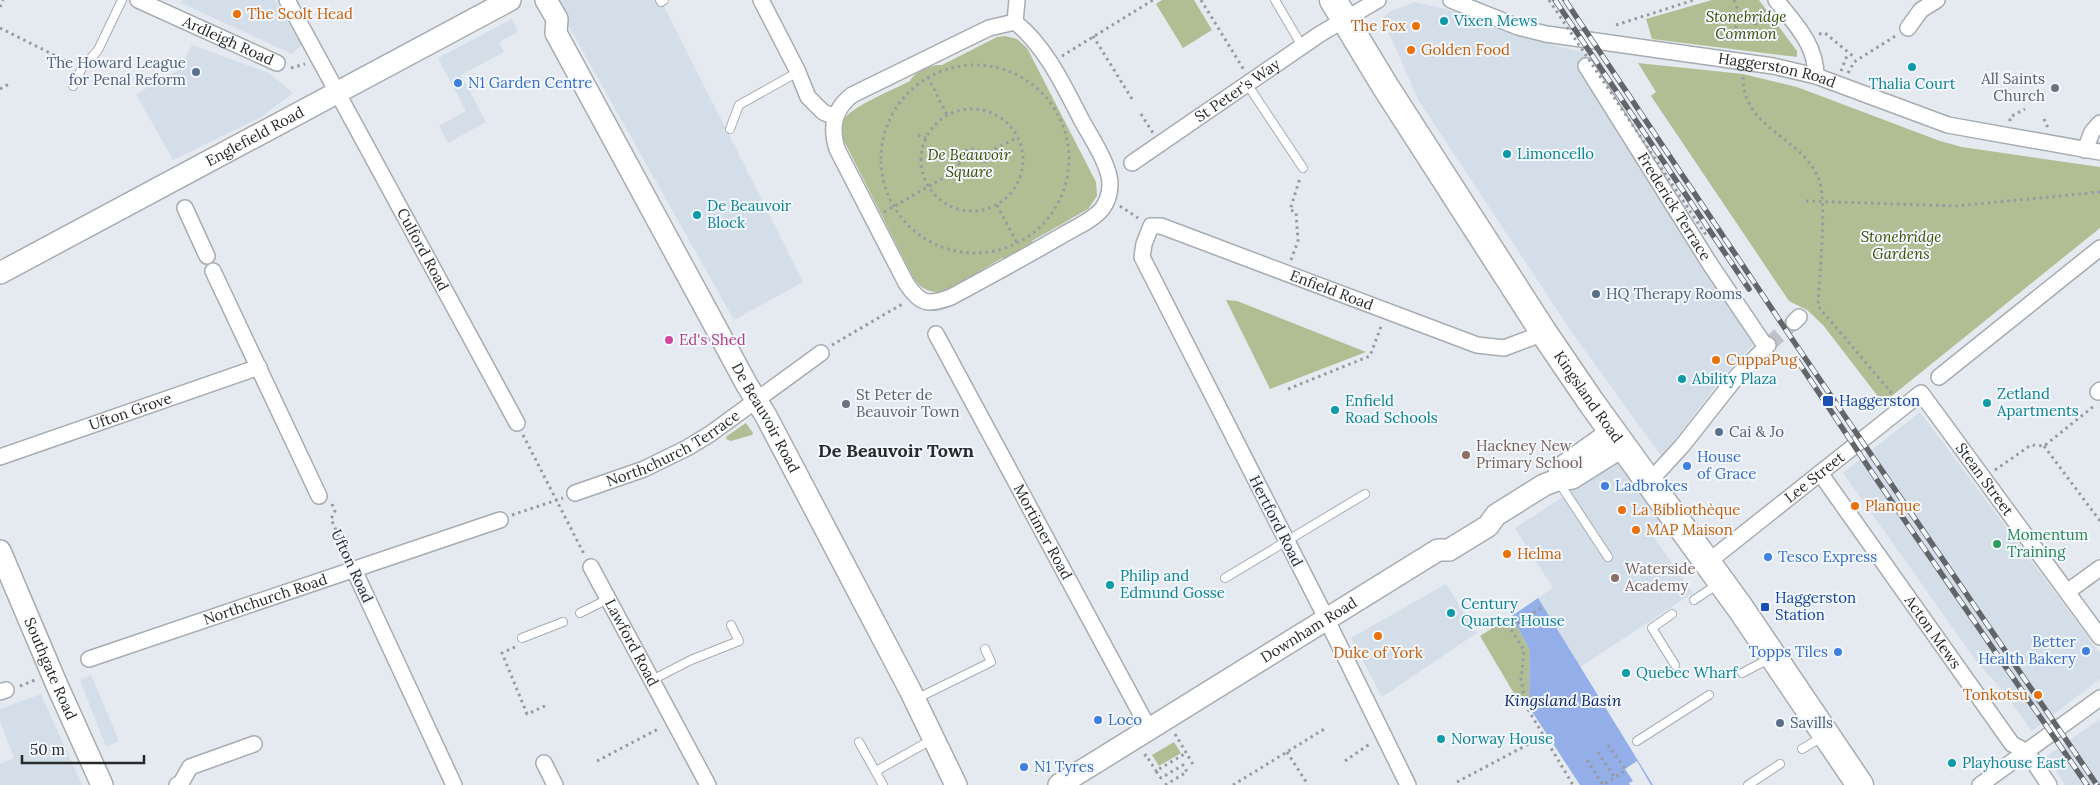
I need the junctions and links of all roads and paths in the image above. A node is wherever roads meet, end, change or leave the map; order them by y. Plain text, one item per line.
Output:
1 (3, 0) edge
2 (122, 0) edge
3 (138, 0) edge
4 (287, 0) edge
5 (510, 0) edge
6 (546, 0) edge
7 (761, 0) edge
8 (1017, 0) edge
9 (1152, 0) edge
10 (1201, 0) edge
11 (1275, 0) edge
12 (1378, 0) edge
13 (1451, 0) edge
14 (1549, 0) edge
15 (1694, 0) edge
16 (1734, 0) edge
17 (1776, 0) edge
18 (1937, 0) edge
19 (0, 7) edge
20 (1338, 10) edge
21 (1742, 19) junction
22 (1015, 22) junction
23 (1616, 25) dead end
24 (0, 28) edge
25 (1908, 28) joint
26 (1093, 36) junction
27 (1804, 37) junction
28 (1302, 46) junction
29 (316, 55) junction
30 (277, 63) joint
31 (1050, 64) junction
32 (1586, 66) dead end
33 (82, 68) junction
34 (798, 72) junction
35 (1743, 74) dead end
36 (1816, 76) junction
37 (931, 82) dead end
38 (11, 83) dead end
39 (1249, 83) junction
40 (73, 86) dead end
41 (0, 89) edge
42 (337, 94) junction
43 (1132, 99) dead end
44 (1141, 114) dead end
45 (948, 116) junction
46 (835, 117) junction
47 (2100, 123) edge
48 (730, 129) dead end
49 (918, 135) dead end
50 (1018, 137) junction
51 (926, 138) junction
52 (1157, 139) dead end
53 (2093, 151) edge
54 (983, 155) junction
55 (1132, 163) dead end
56 (961, 168) junction
57 (1303, 168) joint
58 (928, 186) junction
59 (2100, 192) edge
60 (1109, 197) junction
61 (1806, 201) dead end
62 (1822, 202) junction
63 (898, 204) dead end
64 (997, 205) junction
65 (185, 208) dead end
66 (1151, 226) junction
67 (1706, 235) dead end
68 (1015, 238) dead end
69 (1004, 248) joint
70 (2100, 248) edge
71 (207, 256) dead end
72 (213, 271) dead end
73 (1287, 272) junction
74 (0, 273) edge
75 (915, 296) junction
76 (1381, 328) dead end
77 (1544, 333) junction
78 (936, 334) dead end
79 (821, 352) joint
80 (259, 367) junction
81 (1939, 377) dead end
82 (1288, 389) dead end
83 (2099, 391) edge
84 (1921, 393) joint
85 (756, 400) junction
86 (1895, 400) dead end
87 (517, 423) joint
88 (1618, 438) junction
89 (2044, 446) junction
90 (0, 457) edge
91 (1820, 473) junction
92 (1983, 478) junction
93 (1557, 480) junction
94 (1649, 482) junction
95 (575, 493) dead end
96 (1365, 494) dead end
97 (319, 496) joint
98 (556, 500) junction
99 (500, 520) joint
100 (2100, 521) edge
101 (1287, 542) junction
102 (0, 551) edge
103 (1608, 557) dead end
104 (591, 567) joint
105 (2100, 568) edge
106 (354, 570) junction
107 (1714, 572) junction
108 (1225, 578) dead end
109 (2067, 592) junction
110 (608, 599) junction
111 (1694, 600) dead end
112 (1541, 608) dead end
113 (580, 613) dead end
114 (1672, 614) dead end
115 (1327, 620) junction
116 (563, 622) dead end
117 (731, 625) dead end
118 (2100, 637) edge
119 (522, 638) joint
120 (985, 649) dead end
121 (1773, 657) junction
122 (89, 660) dead end
123 (1675, 665) dead end
124 (1742, 673) dead end
125 (43, 677) dead end
126 (652, 680) junction
127 (3, 691) edge
128 (1709, 695) dead end
129 (2100, 698) edge
130 (914, 700) junction
131 (544, 706) dead end
132 (674, 721) junction
133 (1326, 728) dead end
134 (1149, 729) junction
135 (1826, 734) junction
136 (1383, 735) junction
137 (1176, 736) dead end
138 (1544, 736) junction
139 (933, 739) junction
140 (1637, 741) dead end
141 (859, 742) dead end
142 (254, 744) dead end
143 (1608, 745) dead end
144 (1802, 749) dead end
145 (1287, 752) junction
146 (1598, 752) dead end
147 (2027, 752) junction
148 (1186, 753) junction
149 (1137, 760) dead end
150 (1587, 760) dead end
151 (597, 761) dead end
152 (1345, 761) dead end
153 (544, 763) dead end
154 (1780, 764) dead end
155 (1194, 766) dead end
156 (876, 771) junction
157 (1156, 771) junction
158 (1614, 777) junction
159 (1457, 782) dead end
160 (180, 784) edge
161 (102, 785) edge
162 (454, 785) edge
163 (554, 785) edge
164 (708, 785) edge
165 (883, 785) edge
166 (956, 785) edge
167 (1059, 785) edge
168 (1165, 785) edge
169 (1233, 785) edge
170 (1308, 785) edge
171 (1408, 785) edge
172 (1573, 785) edge
173 (1748, 785) edge
174 (1860, 785) edge
175 (1980, 785) edge
176 (2049, 785) edge

1 - 19 path
2 - 33 lane
3 - 30 street, Ardleigh Road
4 - 29 street, Culford Road
5 - 42 street, Englefield Road
6 - 85 street, De Beauvoir Road
7 - 34 street
8 - 22 street
9 - 26 path
10 - 39 path
11 - 28 lane
12 - 20 street, St Peter's Way
13 - 36 street, Haggerston Road
14 - 67 path, bridge
15 - 23 path
16 - 21 path
17 - 27 street
18 - 25 street
20 - 28 street, St Peter's Way
20 - 77 highway, Kingsland Road
21 - 21 path
22 - 31 street
22 - 46 street
24 - 33 path
25 - 27 path
26 - 31 path
26 - 43 path
27 - 36 street
28 - 39 street, St Peter's Way
29 - 30 path, Ardleigh Road
29 - 42 street, Culford Road
31 - 60 street
32 - 94 street, Frederick Terrace
33 - 40 lane
34 - 46 street
34 - 48 lane
35 - 62 path
36 - 53 street, Haggerston Road
37 - 45 path
38 - 41 path
39 - 55 street, St Peter's Way
39 - 57 lane
42 - 74 street, Englefield Road
42 - 87 street, Culford Road
44 - 52 path
45 - 50 path
45 - 51 path
46 - 75 street
47 - 53 street
49 - 51 path
50 - 54 path
50 - 64 path
51 - 58 path
54 - 56 path
54 - 56 path
56 - 58 path
57 - 73 path
58 - 63 path
58 - 64 path
59 - 62 path
60 - 66 path
60 - 75 street
61 - 62 path
62 - 86 path
64 - 68 path
65 - 71 street
66 - 73 street, Enfield Road
66 - 101 street, Hertford Road
69 - 69 path
70 - 81 street
72 - 80 street
73 - 77 street, Enfield Road
75 - 79 path
76 - 82 path
77 - 88 highway, Kingsland Road
78 - 134 street, Mortimer Road
79 - 85 street, Northchurch Terrace
80 - 90 street, Ufton Grove
80 - 97 street
83 - 89 path
84 - 91 street, Lee Street
84 - 92 street, Stean Street
85 - 95 street, Northchurch Terrace
85 - 130 street, De Beauvoir Road
87 - 98 path
88 - 93 street, Downham Road
88 - 94 highway, Kingsland Road
89 - 92 path
89 - 100 path
91 - 107 street, Lee Street
91 - 147 street, Acton Mews
92 - 109 street, Stean Street
93 - 103 lane
93 - 115 street, Downham Road
94 - 107 highway, Kingsland Road
96 - 101 lane
97 - 106 path, Ufton Road
98 - 99 path
98 - 104 path
99 - 106 street, Northchurch Road
101 - 108 lane
101 - 115 street, Hertford Road
102 - 161 street, Southgate Road
104 - 110 street, Lawford Road
105 - 109 street
106 - 122 street, Northchurch Road
106 - 162 street, Ufton Road
107 - 111 lane
107 - 121 highway, Kingsland Road
109 - 118 street, Stean Street
110 - 113 lane
110 - 126 street, Lawford Road
112 - 138 path
114 - 123 lane
115 - 134 street, Downham Road
115 - 136 street, Hertford Road
116 - 119 lane
117 - 126 lane
119 - 131 path
120 - 130 lane
121 - 124 lane
121 - 135 highway, Kingsland Road
125 - 127 path
126 - 132 street, Lawford Road
128 - 140 lane
129 - 147 street
130 - 139 street, De Beauvoir Road
132 - 151 path
132 - 164 street, Lawford Road
133 - 145 path
134 - 167 street, Downham Road
135 - 144 lane
135 - 174 highway, Kingsland Road
136 - 152 path
136 - 171 street, Hertford Road
137 - 148 path
138 - 159 path
138 - 172 path
139 - 156 lane
139 - 166 street, De Beauvoir Road
141 - 156 lane
142 - 160 street
143 - 158 path
145 - 169 path
145 - 170 path
146 - 158 path
147 - 175 street
147 - 176 street, Acton Mews
148 - 155 path
148 - 157 path
149 - 157 path
150 - 158 path
153 - 163 street
154 - 173 lane
156 - 165 lane
157 - 168 path

